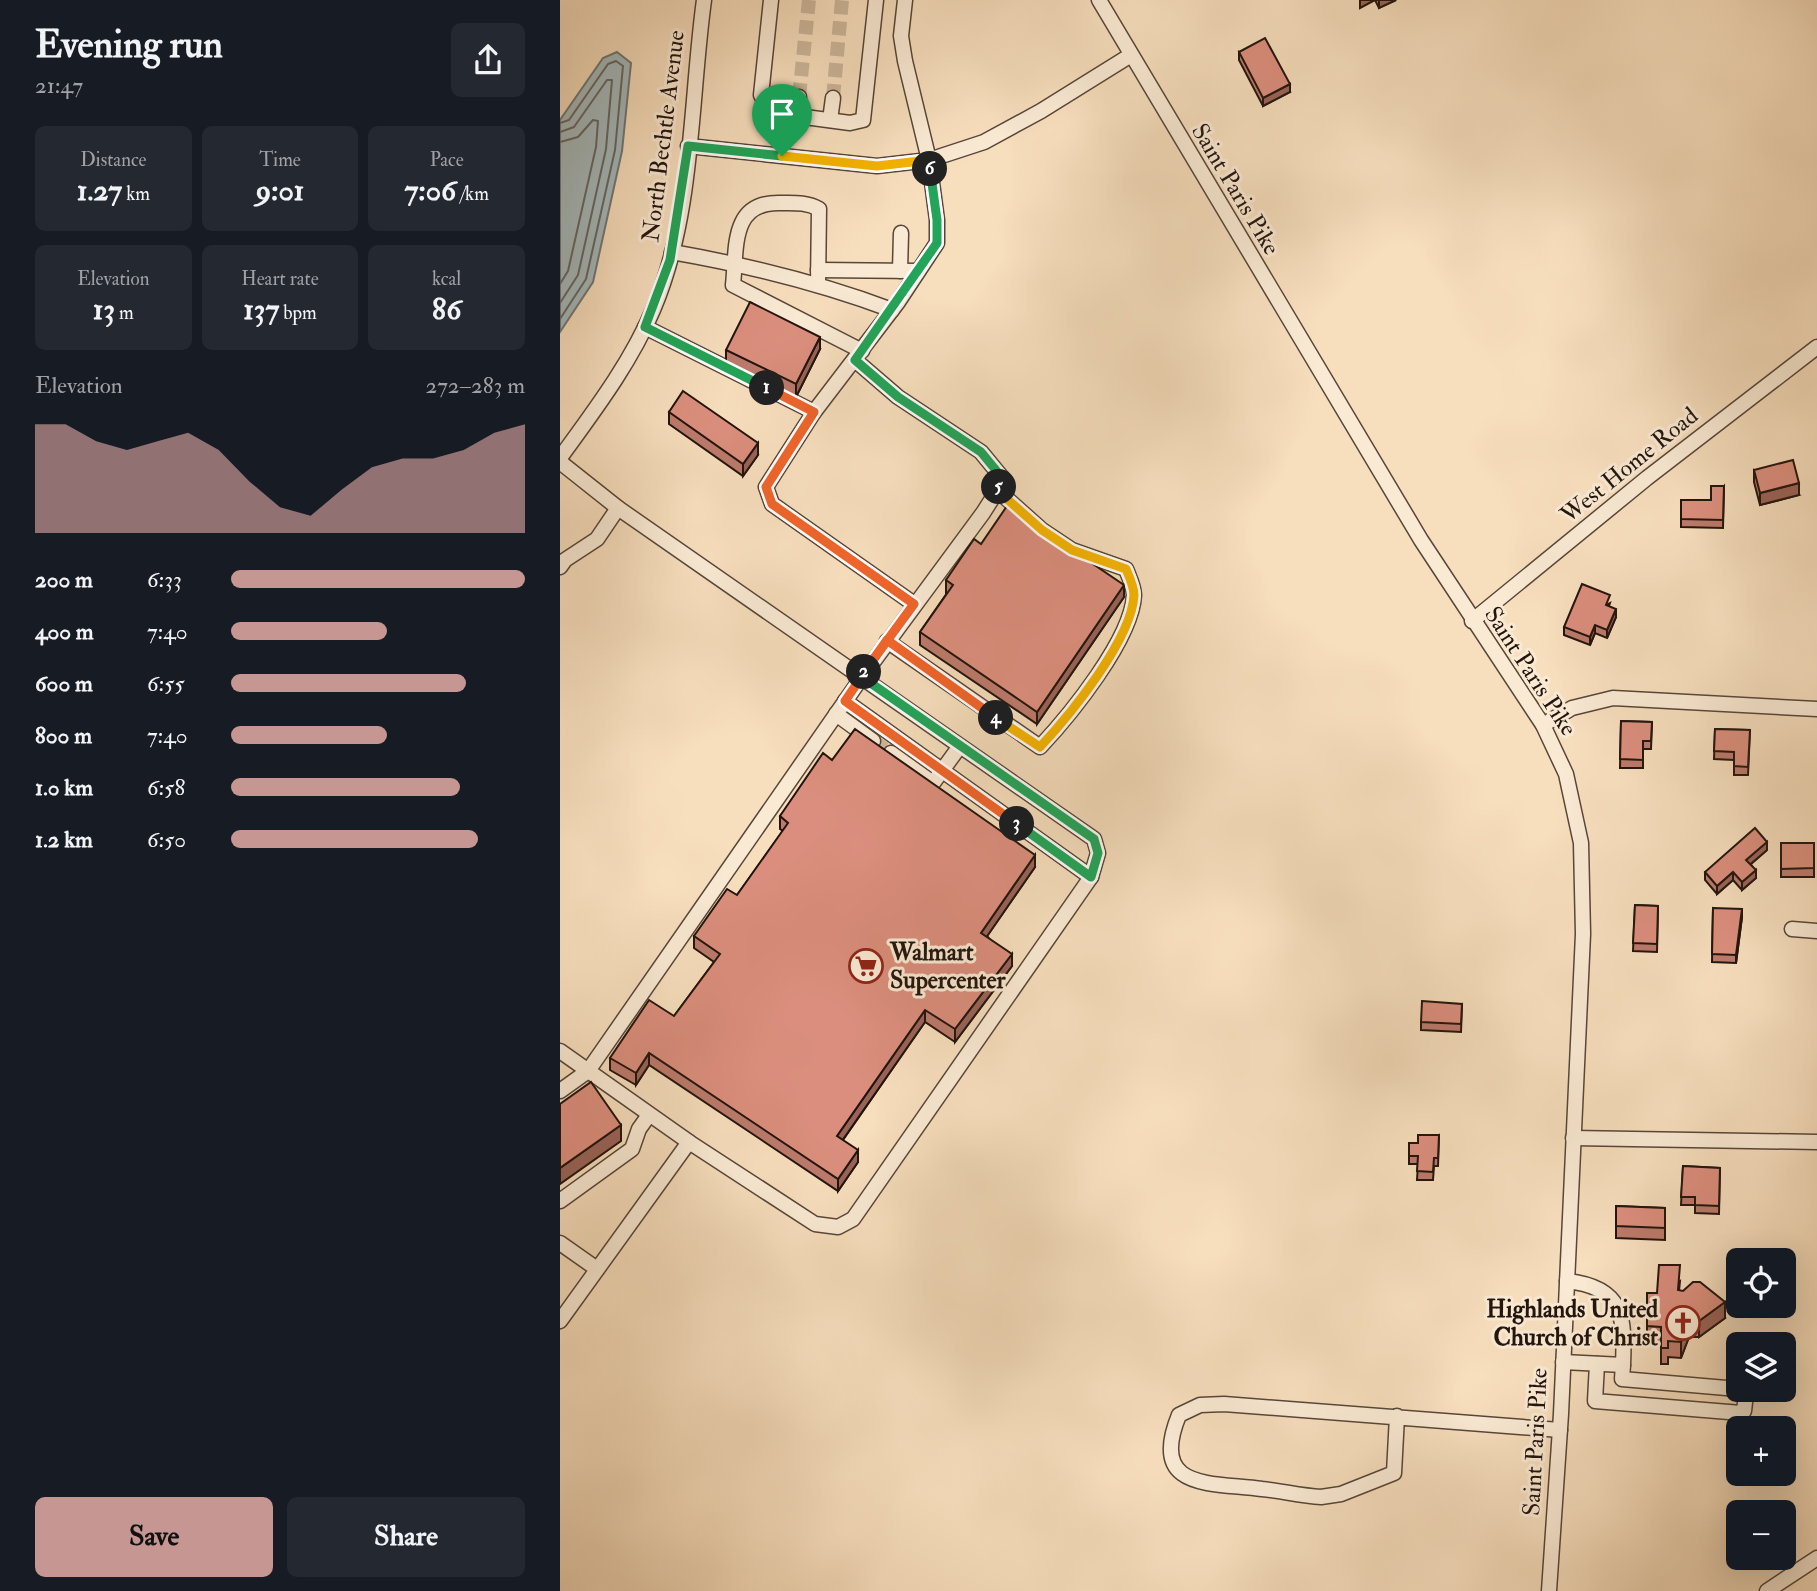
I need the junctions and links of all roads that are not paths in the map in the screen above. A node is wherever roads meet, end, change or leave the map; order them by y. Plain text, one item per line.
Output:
1 (704, 0) edge
2 (771, 0) edge
3 (876, 0) edge
4 (905, 0) edge
5 (1099, 0) edge
6 (1131, 55) junction
7 (799, 97) tunnel mouth
8 (832, 98) tunnel mouth
9 (798, 116) junction
10 (830, 120) junction
11 (688, 146) junction
12 (929, 160) junction
13 (901, 233) dead end
14 (672, 252) junction
15 (736, 264) junction
16 (818, 270) junction
17 (900, 271) junction
18 (918, 271) junction
19 (818, 285) junction
20 (892, 310) junction
21 (645, 327) junction
22 (1817, 347) edge
23 (858, 356) junction
24 (814, 412) junction
25 (560, 460) edge
26 (998, 491) junction
27 (618, 508) junction
28 (560, 567) edge
29 (914, 604) junction
30 (1472, 621) junction
31 (887, 640) junction
32 (862, 677) junction
33 (845, 701) junction
34 (1817, 709) edge
35 (836, 714) junction
36 (1543, 725) junction
37 (873, 741) tunnel mouth
38 (960, 746) junction
39 (891, 753) tunnel mouth
40 (942, 771) junction
41 (1091, 877) junction
42 (1792, 929) dead end
43 (1817, 931) edge
44 (560, 1051) edge
45 (588, 1071) junction
46 (560, 1091) edge
47 (649, 1115) junction
48 (1573, 1138) junction
49 (688, 1142) junction
50 (1817, 1142) edge
51 (560, 1201) edge
52 (560, 1243) edge
53 (597, 1269) junction
54 (1567, 1282) junction
55 (560, 1294) edge
56 (573, 1303) junction
57 (560, 1321) edge
58 (1563, 1362) junction
59 (1597, 1364) junction
60 (1623, 1365) junction
61 (1726, 1388) edge
62 (1745, 1402) edge
63 (1397, 1416) junction
64 (1560, 1430) junction
65 (1817, 1558) edge
66 (1549, 1591) edge
67 (1767, 1591) edge

1 - 11 street, North Bechtle Avenue
2 - 9 street
3 - 10 street
4 - 12 street
5 - 6 street, Saint Paris Pike
6 - 12 street
6 - 30 street, Saint Paris Pike
7 - 9 street
8 - 10 street
9 - 10 street
11 - 12 street
11 - 14 street, North Bechtle Avenue
12 - 18 street
13 - 17 street
14 - 15 street
14 - 21 street, North Bechtle Avenue
15 - 16 street
15 - 19 street
15 - 23 street
16 - 17 street
16 - 19 street
17 - 18 street
18 - 20 street
19 - 20 street
20 - 23 street
21 - 24 street
21 - 25 street, North Bechtle Avenue
22 - 30 street, West Home Road
23 - 24 street
23 - 26 street
24 - 29 street
25 - 27 street
26 - 29 street
26 - 31 street
27 - 28 street
27 - 32 street
29 - 31 street
30 - 36 street, Saint Paris Pike
31 - 32 street
32 - 33 street
32 - 38 street
33 - 35 street
33 - 40 street
34 - 36 street
35 - 37 street
35 - 45 street
36 - 48 street, Saint Paris Pike
38 - 40 street
38 - 41 street
39 - 40 street
40 - 41 street
41 - 49 street
42 - 43 street
44 - 45 street
45 - 46 street
45 - 47 street
47 - 49 street
47 - 51 street
48 - 50 street
48 - 54 street, Saint Paris Pike
49 - 53 street
52 - 53 street
53 - 56 street
54 - 58 street, Saint Paris Pike
54 - 60 street
55 - 56 street
56 - 57 street
58 - 59 street
58 - 64 street, Saint Paris Pike
59 - 60 street
59 - 62 street
60 - 61 street
63 - 63 street
63 - 64 street
64 - 66 street, Saint Paris Pike
65 - 67 street

